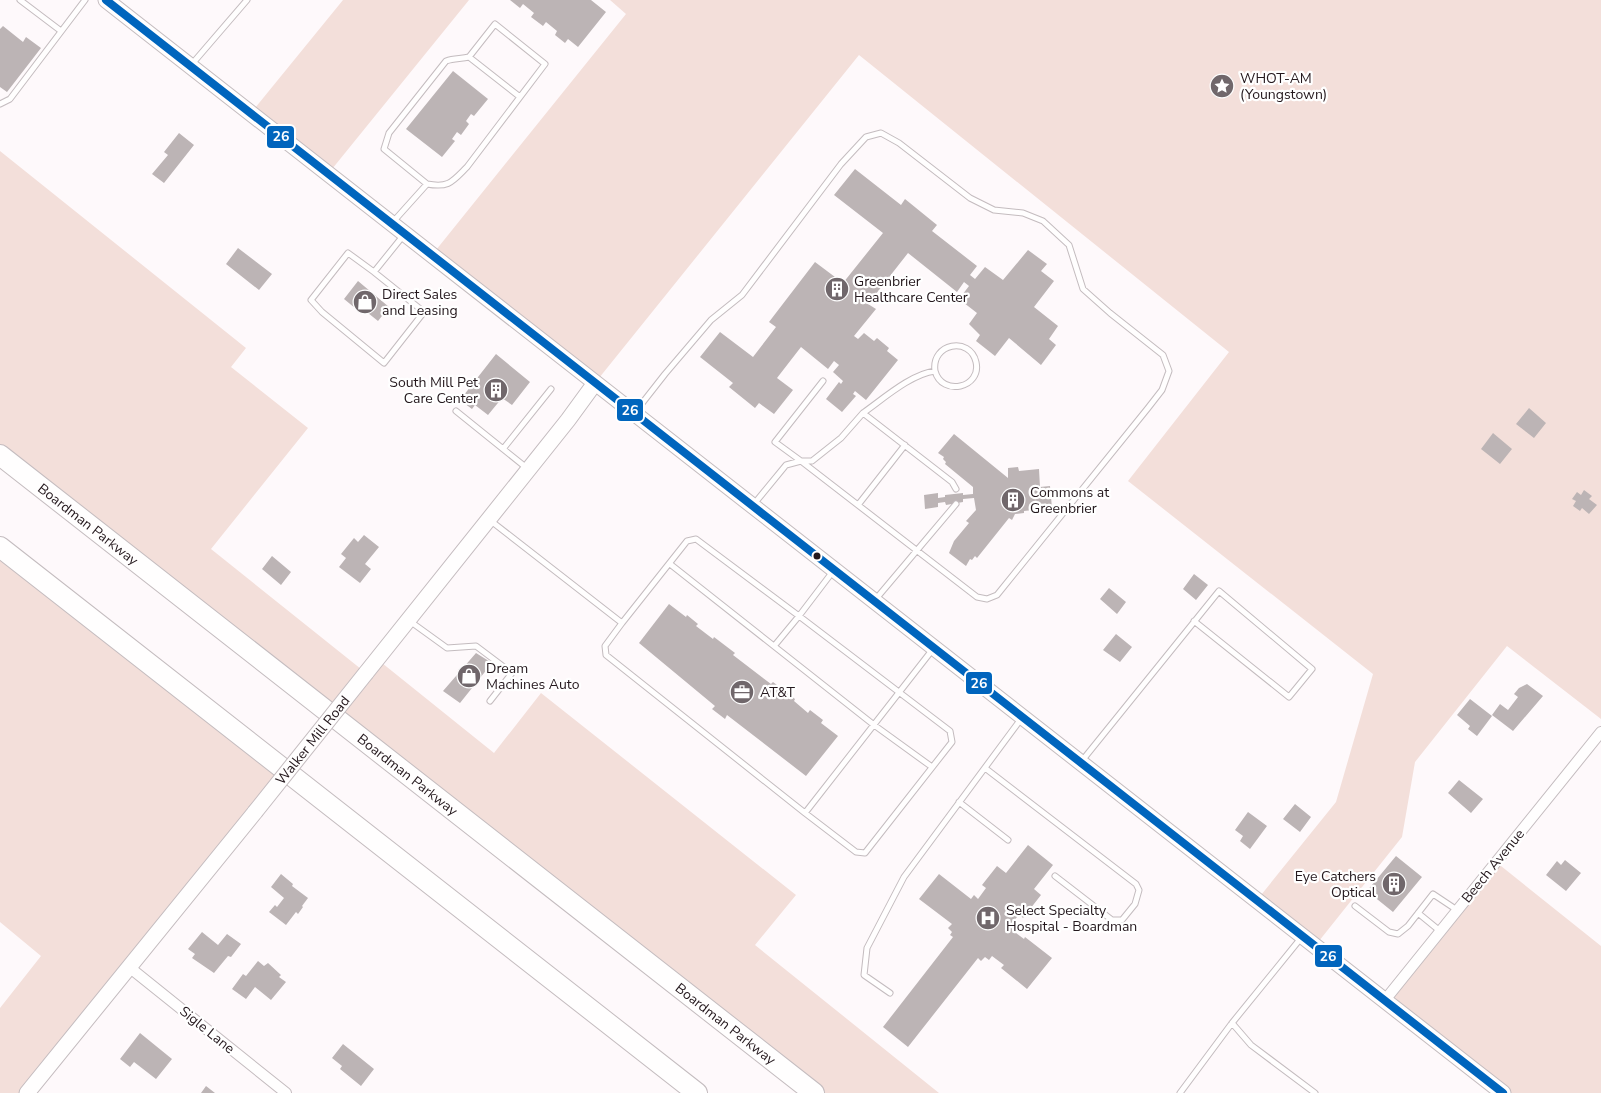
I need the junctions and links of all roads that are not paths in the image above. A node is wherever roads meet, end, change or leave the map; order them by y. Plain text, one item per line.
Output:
1 (20, 0) edge
2 (85, 0) edge
3 (106, 0) edge
4 (247, 0) edge
5 (61, 32) junction
6 (469, 56) junction
7 (191, 66) junction
8 (520, 97) junction
9 (0, 104) edge
10 (427, 184) junction
11 (392, 223) junction
12 (405, 234) junction
13 (374, 272) junction
14 (935, 371) junction
15 (823, 382) dead end
16 (595, 383) junction
17 (551, 389) dead end
18 (456, 411) dead end
19 (634, 413) junction
20 (863, 413) junction
21 (905, 445) junction
22 (503, 449) junction
23 (0, 456) edge
24 (801, 461) junction
25 (529, 469) junction
26 (956, 489) dead end
27 (956, 504) dead end
28 (858, 505) junction
29 (753, 506) junction
30 (489, 519) junction
31 (0, 547) edge
32 (917, 550) junction
33 (670, 564) junction
34 (834, 570) junction
35 (874, 601) junction
36 (799, 616) junction
37 (408, 620) junction
38 (1194, 621) junction
39 (622, 623) junction
40 (775, 645) junction
41 (934, 647) junction
42 (900, 693) junction
43 (490, 702) dead end
44 (1023, 717) junction
45 (874, 725) junction
46 (1601, 732) edge
47 (1080, 762) junction
48 (932, 767) junction
49 (985, 768) junction
50 (959, 802) junction
51 (805, 813) junction
52 (1008, 840) dead end
53 (1055, 876) dead end
54 (1355, 906) dead end
55 (1457, 910) junction
56 (1418, 913) junction
57 (1440, 931) junction
58 (1302, 936) junction
59 (129, 967) junction
60 (890, 993) dead end
61 (1385, 1000) junction
62 (1232, 1023) junction
63 (27, 1093) edge
64 (286, 1093) edge
65 (697, 1093) edge
66 (814, 1093) edge
67 (1180, 1093) edge
68 (1314, 1093) edge
69 (1503, 1093) edge

1 - 5 lane
2 - 5 lane
3 - 7 main road
4 - 7 lane
5 - 9 lane
6 - 8 lane
6 - 8 lane
6 - 10 lane
7 - 11 main road
8 - 10 lane
10 - 11 lane
11 - 12 main road
12 - 13 lane
12 - 16 main road
13 - 13 lane
14 - 14 lane
14 - 20 lane
15 - 24 lane
16 - 19 main road
16 - 25 main road, Walker Mill Road
17 - 22 lane
18 - 22 lane
19 - 29 main road
19 - 32 lane
20 - 21 lane
20 - 24 lane
21 - 26 lane
21 - 28 lane
22 - 25 lane
23 - 66 highway, Boardman Parkway
24 - 28 lane
24 - 29 lane
25 - 30 main road, Walker Mill Road
27 - 32 lane
28 - 32 lane
29 - 34 main road
30 - 37 main road, Walker Mill Road
30 - 39 lane
31 - 65 highway
32 - 35 lane
33 - 36 lane
33 - 39 lane
33 - 40 lane
34 - 35 main road
34 - 36 lane
35 - 41 main road
36 - 40 lane
36 - 42 lane
37 - 43 lane
37 - 59 main road, Walker Mill Road, bridge
38 - 38 lane
38 - 47 lane
39 - 51 lane
40 - 45 lane
41 - 42 lane
41 - 44 main road
42 - 45 lane
42 - 48 lane
44 - 47 main road
44 - 49 lane
45 - 48 lane
45 - 51 lane
46 - 55 street, Beech Avenue
47 - 58 main road
48 - 51 lane
49 - 50 lane
49 - 53 lane
50 - 52 lane
50 - 60 lane
54 - 56 lane
55 - 56 lane
55 - 57 street, Beech Avenue
56 - 57 lane
57 - 61 street, Beech Avenue
58 - 61 main road
58 - 62 lane
59 - 63 main road, Walker Mill Road
59 - 64 street, Sigle Lane
61 - 69 main road
62 - 67 lane
62 - 68 lane

